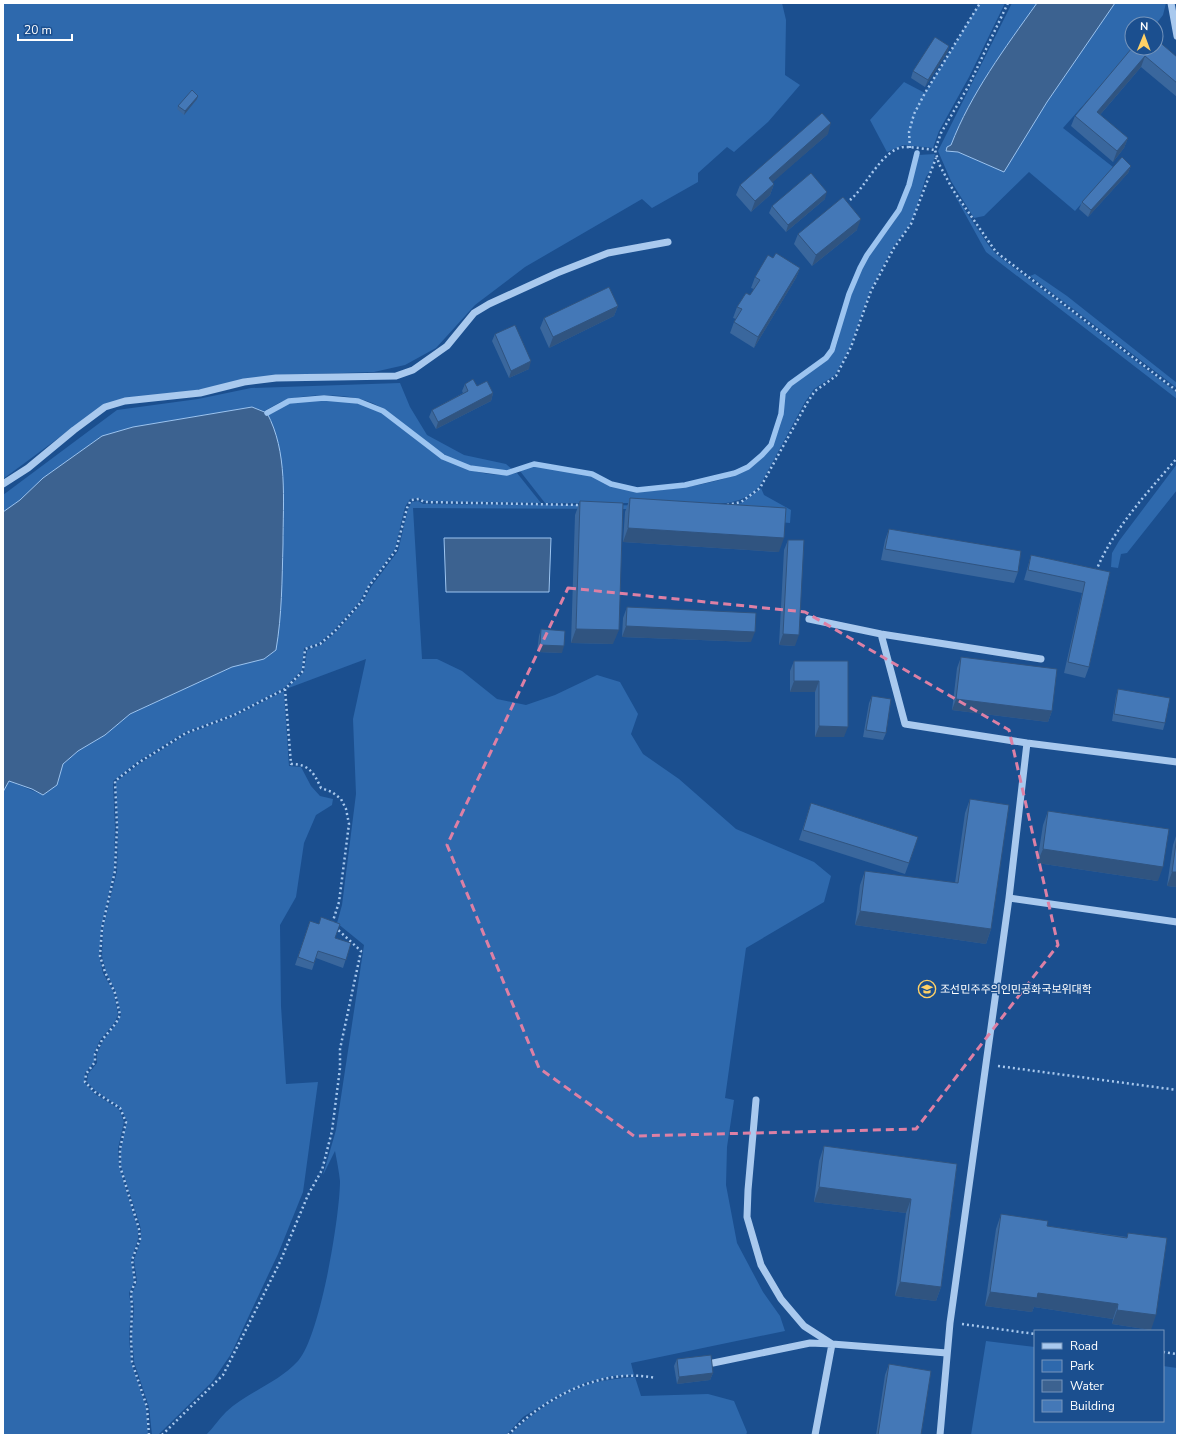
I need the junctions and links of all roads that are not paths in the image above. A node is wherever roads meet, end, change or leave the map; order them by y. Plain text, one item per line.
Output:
1 (1171, 3) edge
2 (1177, 36) edge
3 (668, 242) dead end
4 (3, 484) edge
5 (809, 619) dead end
6 (880, 634) junction
7 (1041, 659) dead end
8 (1027, 743) junction
9 (1177, 762) edge
10 (1009, 898) junction
11 (1177, 922) edge
12 (756, 1100) dead end
13 (832, 1344) junction
14 (947, 1352) junction
15 (713, 1363) edge
16 (815, 1435) edge
17 (940, 1435) edge

1 - 2 street
3 - 4 street
5 - 6 street
6 - 7 street
6 - 8 street
8 - 9 street
8 - 10 street
10 - 11 street
10 - 14 street
12 - 13 street
13 - 14 street
13 - 15 street
13 - 16 street
14 - 17 street

